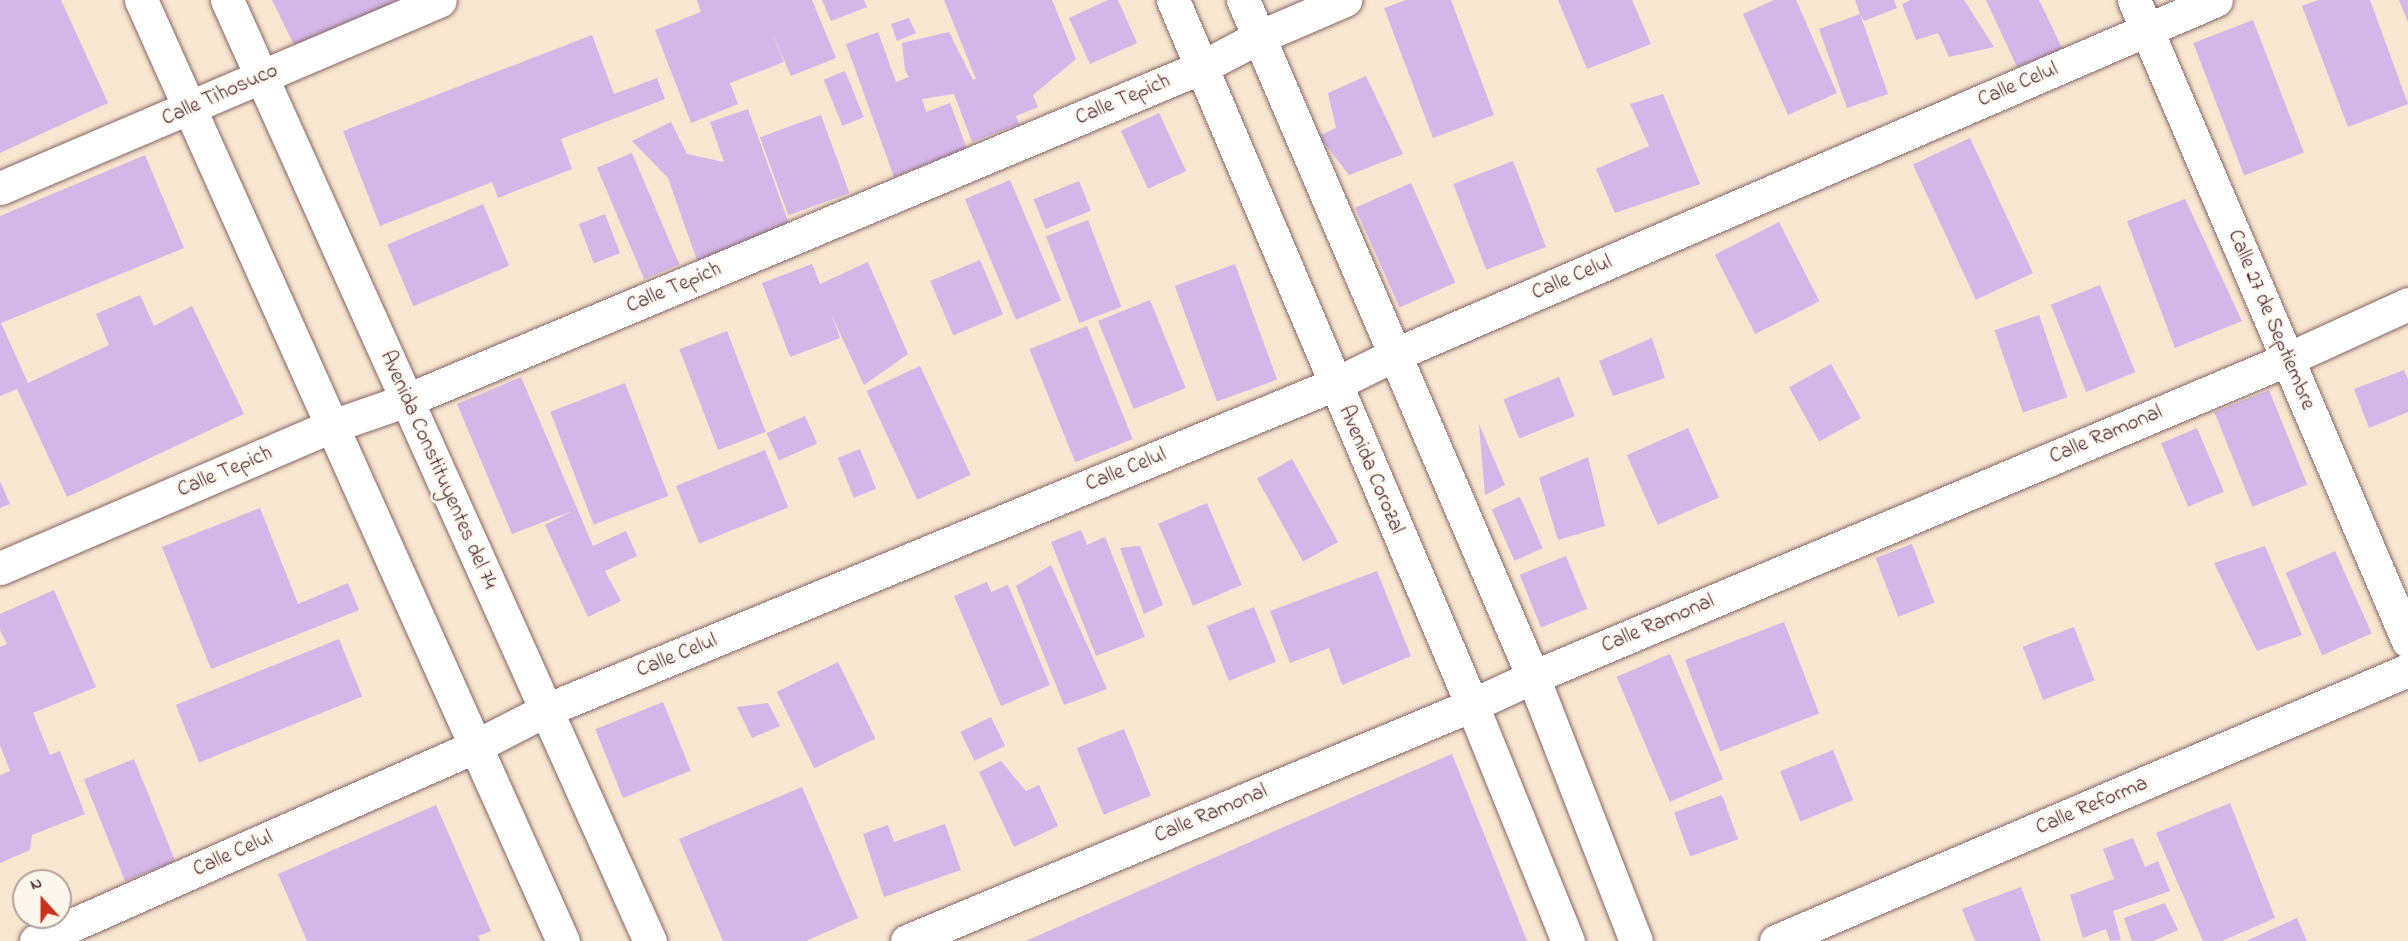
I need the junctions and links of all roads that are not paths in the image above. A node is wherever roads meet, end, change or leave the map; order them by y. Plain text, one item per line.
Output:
1 (141, 0) edge
2 (227, 0) edge
3 (440, 0) edge
4 (1173, 0) edge
5 (1243, 0) edge
6 (1345, 0) edge
7 (2134, 0) edge
8 (2216, 0) edge
9 (2147, 30) junction
10 (1259, 37) junction
11 (1202, 67) junction
12 (261, 77) junction
13 (190, 109) junction
14 (0, 188) edge
15 (2408, 304) edge
16 (1396, 354) junction
17 (2288, 358) junction
18 (1335, 384) junction
19 (407, 400) junction
20 (332, 426) junction
21 (0, 568) edge
22 (2408, 641) edge
23 (2408, 670) edge
24 (1533, 677) junction
25 (1472, 705) junction
26 (546, 710) junction
27 (476, 746) junction
28 (36, 941) edge
29 (563, 941) edge
30 (650, 941) edge
31 (908, 941) edge
32 (1568, 941) edge
33 (1636, 941) edge
34 (1776, 941) edge

1 - 13 street
2 - 12 street, Avenida Constituyentes del 74
3 - 12 street, Calle Tihosuco
4 - 11 street, Avenida Corozal
5 - 10 street
6 - 10 street, Calle Tepich
7 - 9 street, Calle 27 de Septiembre
8 - 9 street, Calle Celul
9 - 16 street, Calle Celul
9 - 17 street, Calle 27 de Septiembre
10 - 11 street, Calle Tepich
10 - 16 street
11 - 18 street, Avenida Corozal
11 - 19 street, Calle Tepich
12 - 13 street, Calle Tihosuco
12 - 19 street, Avenida Constituyentes del 74
13 - 14 street, Calle Tihosuco
13 - 20 street
15 - 17 street, Calle Ramonal
16 - 18 street, Calle Celul
16 - 24 street
17 - 22 street, Calle 27 de Septiembre
17 - 24 street, Calle Ramonal
18 - 25 street, Avenida Corozal
18 - 26 street, Calle Celul
19 - 20 street, Calle Tepich
19 - 26 street, Avenida Constituyentes del 74
20 - 21 street, Calle Tepich
20 - 27 street
23 - 34 street, Calle Reforma
24 - 25 street, Calle Ramonal
24 - 33 street
25 - 31 street, Calle Ramonal
25 - 32 street, Avenida Corozal
26 - 27 street, Calle Celul
26 - 30 street, Avenida Constituyentes del 74
27 - 28 street, Calle Celul
27 - 29 street

